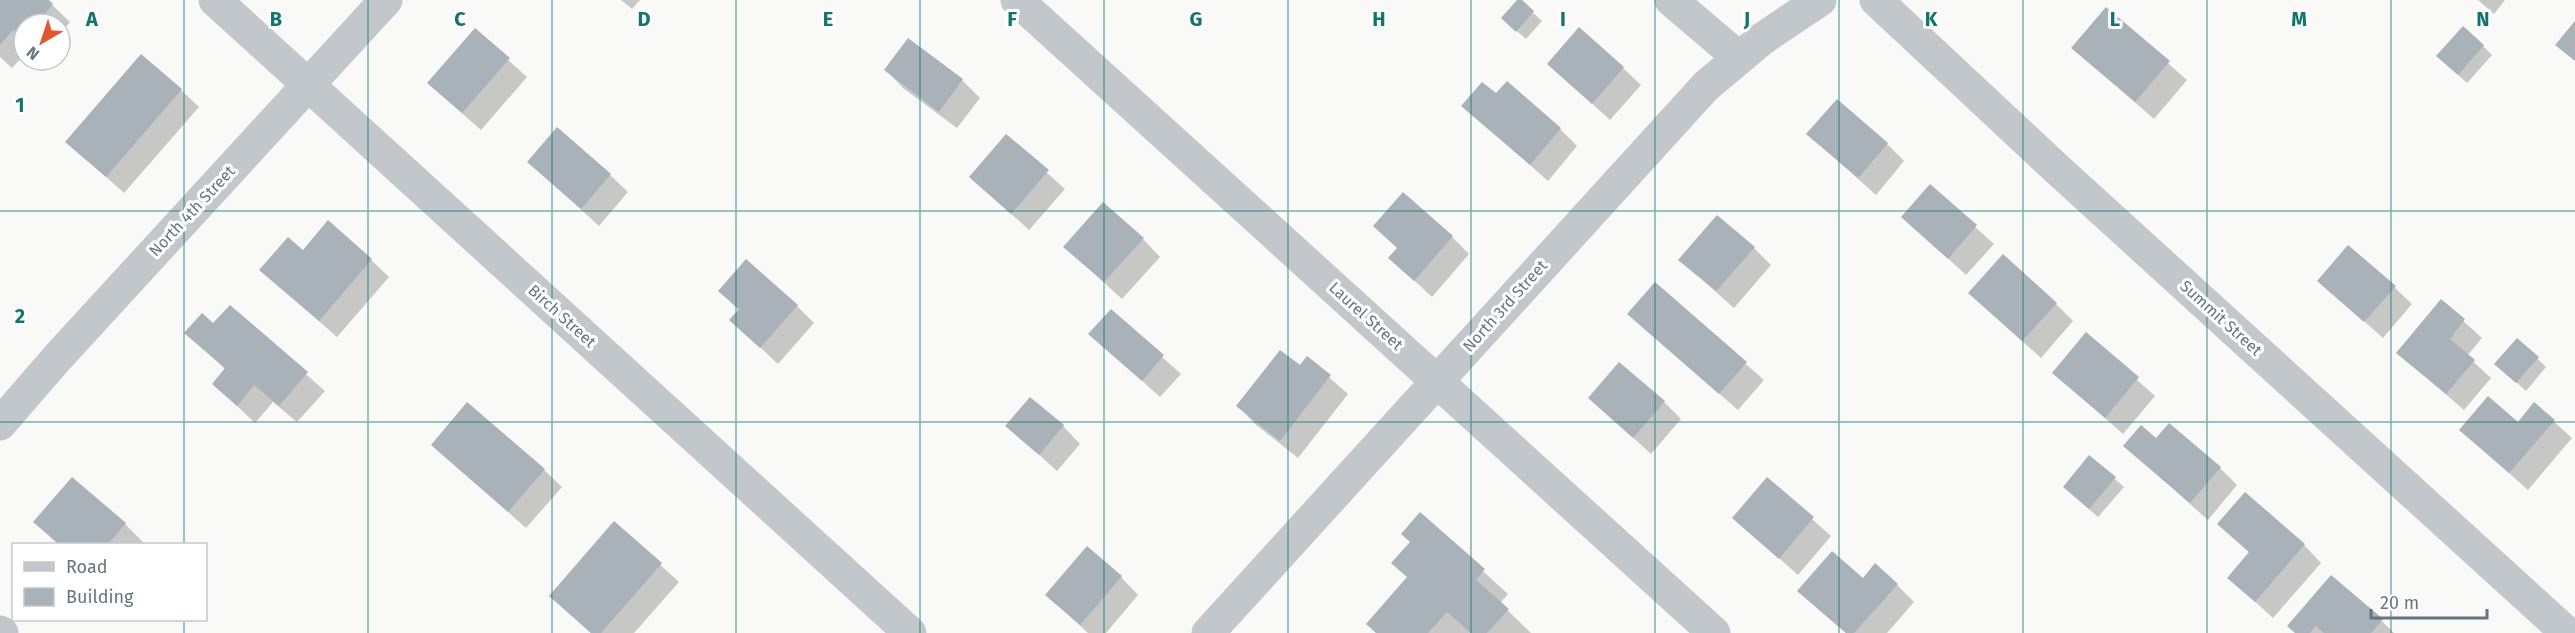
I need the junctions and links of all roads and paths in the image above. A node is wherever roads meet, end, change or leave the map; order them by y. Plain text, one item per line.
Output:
1 (215, 0) edge
2 (386, 0) edge
3 (1017, 0) edge
4 (1671, 0) edge
5 (1820, 0) edge
6 (1876, 0) edge
7 (1738, 57) junction
8 (308, 85) junction
9 (1437, 380) junction
10 (0, 424) edge
11 (910, 633) edge
12 (1208, 633) edge
13 (1714, 633) edge
14 (2567, 633) edge

1 - 8 street, Birch Street
2 - 8 street, North 4th Street
3 - 9 street, Laurel Street
4 - 7 street
5 - 7 street, North 3rd Street
6 - 14 street, Summit Street
7 - 9 street, North 3rd Street
8 - 10 street, North 4th Street
8 - 11 street, Birch Street
9 - 12 street, North 3rd Street
9 - 13 street, Laurel Street

